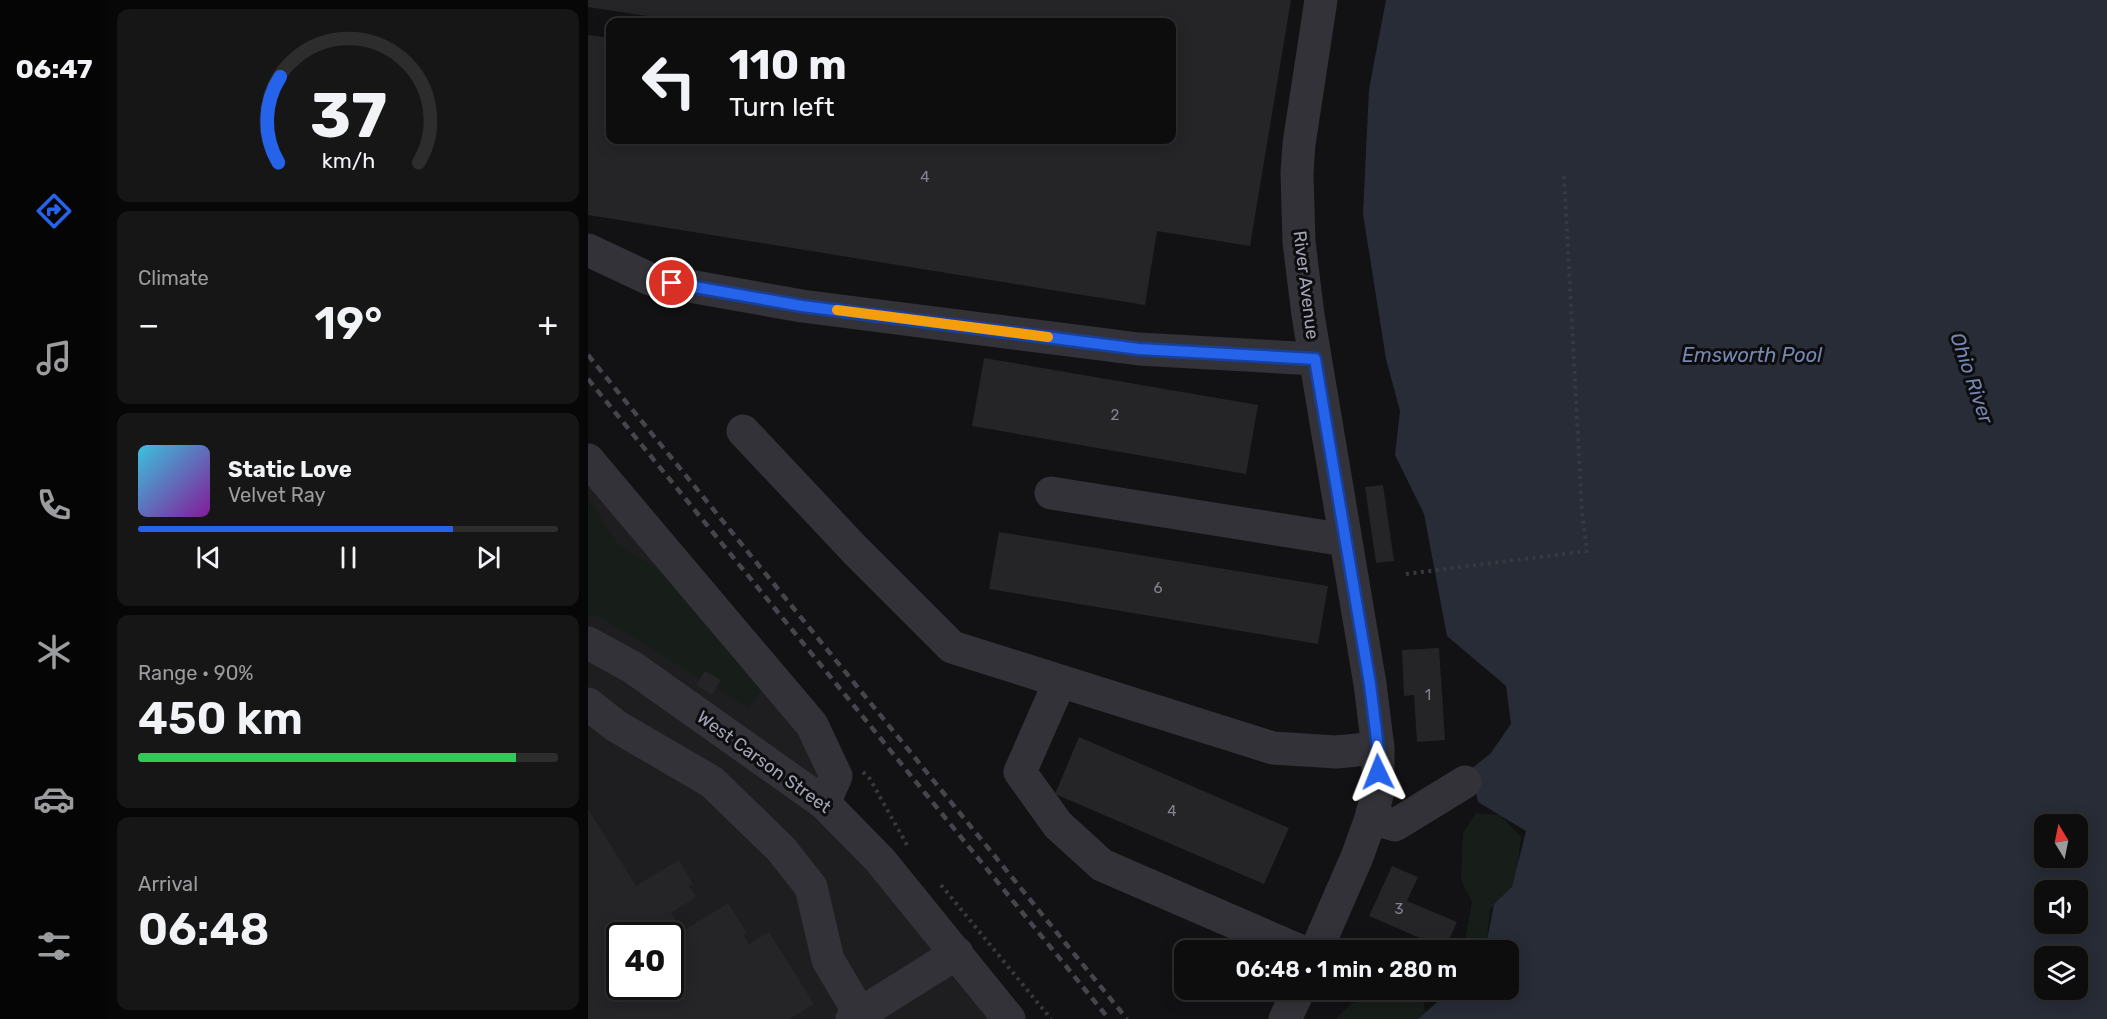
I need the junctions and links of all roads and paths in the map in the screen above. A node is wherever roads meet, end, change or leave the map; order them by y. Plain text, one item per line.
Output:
1 (1321, 0) edge
2 (1564, 176) dead end
3 (588, 250) edge
4 (1315, 359) junction
5 (743, 431) dead end
6 (588, 460) edge
7 (1051, 493) dead end
8 (1345, 540) junction
9 (1406, 574) dead end
10 (588, 643) edge
11 (1060, 681) junction
12 (588, 704) edge
13 (741, 744) junction
14 (1378, 748) junction
15 (862, 771) dead end
16 (712, 782) junction
17 (1466, 782) dead end
18 (824, 803) junction
19 (1371, 818) junction
20 (909, 848) dead end
21 (939, 883) dead end
22 (1275, 940) edge
23 (1321, 940) edge
24 (957, 953) junction
25 (1294, 1000) edge
26 (858, 1017) edge
27 (1009, 1019) edge
28 (1051, 1019) edge
29 (1285, 1019) edge

1 - 4 street, River Avenue
2 - 9 path
3 - 4 street
4 - 8 street, River Avenue
5 - 11 street
6 - 18 street
7 - 8 street
8 - 14 street, River Avenue
10 - 13 street, West Carson Street
11 - 14 street
11 - 22 street
12 - 16 street
13 - 16 street
13 - 18 street, West Carson Street
14 - 19 street, River Avenue
15 - 20 path
16 - 26 street
17 - 19 street
18 - 24 street, West Carson Street
19 - 23 street, River Avenue
21 - 28 path
24 - 26 street
24 - 27 street, West Carson Street
25 - 29 street

